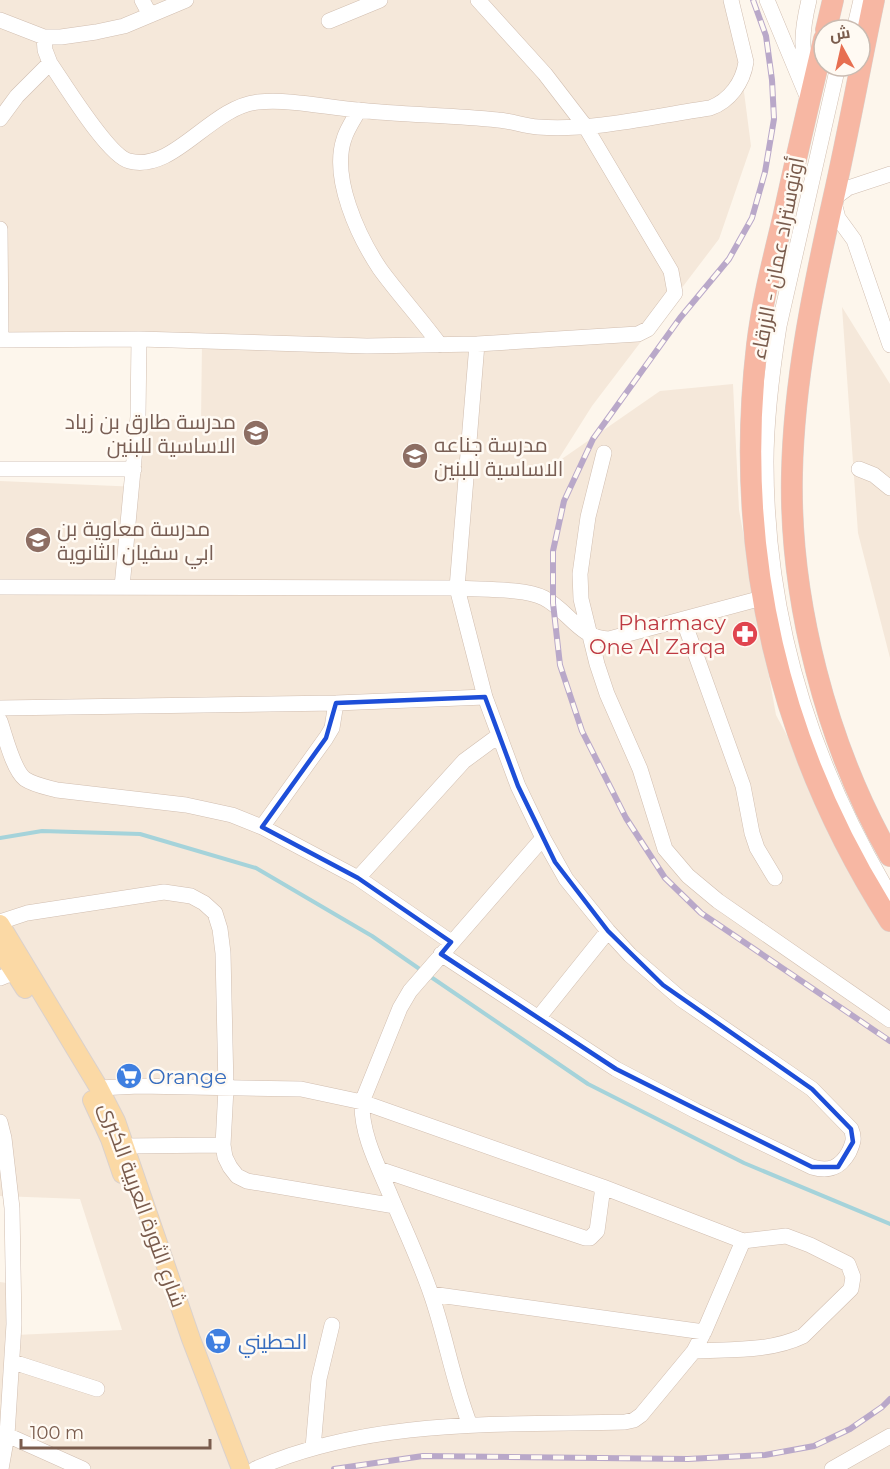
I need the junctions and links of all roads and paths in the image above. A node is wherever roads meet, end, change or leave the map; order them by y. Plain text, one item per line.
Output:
1 (142, 0) edge
2 (186, 0) edge
3 (380, 0) edge
4 (478, 0) edge
5 (731, 0) edge
6 (767, 0) edge
7 (809, 0) edge
8 (833, 0) edge
9 (854, 0) edge
10 (861, 0) edge
11 (874, 0) edge
12 (150, 15) junction
13 (829, 18) edge
14 (850, 18) edge
15 (857, 18) edge
16 (0, 20) edge
17 (329, 21) dead end
18 (44, 37) junction
19 (50, 63) junction
20 (815, 78) edge
21 (835, 78) edge
22 (843, 78) edge
23 (811, 94) junction
24 (359, 110) junction
25 (0, 119) edge
26 (585, 126) junction
27 (890, 174) edge
28 (833, 199) junction
29 (0, 229) edge
30 (0, 255) edge
31 (884, 306) edge
32 (139, 339) junction
33 (1, 340) edge
34 (889, 341) edge
35 (477, 344) junction
36 (440, 345) junction
37 (604, 453) dead end
38 (0, 469) edge
39 (134, 469) junction
40 (859, 469) dead end
41 (890, 488) edge
42 (0, 587) edge
43 (122, 587) junction
44 (458, 588) junction
45 (762, 598) junction
46 (683, 619) junction
47 (589, 634) junction
48 (485, 697) junction
49 (336, 703) junction
50 (0, 708) edge
51 (0, 721) edge
52 (498, 736) junction
53 (262, 827) junction
54 (543, 838) junction
55 (890, 856) edge
56 (358, 878) junction
57 (775, 878) dead end
58 (890, 881) edge
59 (890, 895) edge
60 (890, 921) edge
61 (0, 923) edge
62 (608, 931) junction
63 (451, 942) junction
64 (441, 954) junction
65 (10, 965) edge
66 (539, 1017) junction
67 (890, 1020) edge
68 (99, 1088) junction
69 (226, 1088) junction
70 (362, 1101) junction
71 (0, 1122) edge
72 (2, 1138) edge
73 (223, 1145) junction
74 (126, 1146) junction
75 (379, 1169) junction
76 (603, 1187) junction
77 (395, 1206) junction
78 (6, 1208) edge
79 (743, 1240) junction
80 (431, 1294) junction
81 (7, 1324) edge
82 (332, 1325) dead end
83 (704, 1332) junction
84 (694, 1351) junction
85 (8, 1371) edge
86 (97, 1389) dead end
87 (470, 1425) junction
88 (7, 1436) junction
89 (890, 1436) edge
90 (313, 1448) junction
91 (1, 1466) edge
92 (841, 1467) edge
93 (83, 1469) edge
94 (229, 1469) edge
95 (241, 1469) edge
96 (255, 1469) edge

1 - 12 street
2 - 12 street
3 - 17 street
4 - 26 street
5 - 26 street
6 - 23 street
7 - 23 street
8 - 13 highway
9 - 14 street
10 - 15 street
11 - 28 highway, أوتوستراد عمان - الزرقاء
12 - 18 street
16 - 18 street
18 - 19 street
19 - 24 street
19 - 25 street
20 - 23 highway, أوتوستراد عمان - الزرقاء
21 - 59 street
22 - 58 street
23 - 45 highway, أوتوستراد عمان - الزرقاء
24 - 26 street
24 - 36 street
26 - 35 street
27 - 28 street
28 - 31 street
28 - 55 highway, أوتوستراد عمان - الزرقاء
29 - 30 street
30 - 33 street
31 - 34 street
32 - 33 street
32 - 36 street
32 - 39 street
35 - 36 street
35 - 44 street
37 - 47 street
38 - 39 street
39 - 43 street
40 - 41 street
42 - 43 street
43 - 44 street
44 - 47 street
44 - 48 street
45 - 46 street
45 - 60 highway, أوتوستراد عمان - الزرقاء
46 - 47 street
46 - 57 street
47 - 67 street
48 - 49 street
48 - 52 street
49 - 50 street
49 - 53 street
51 - 53 street
52 - 54 street
52 - 56 street
53 - 56 street
54 - 62 street
54 - 63 street
56 - 63 street
61 - 65 main road, شارع الثورة العربية الكبرى
61 - 69 street
62 - 66 street
62 - 66 street
63 - 64 street
64 - 66 street
64 - 70 street
65 - 68 main road, شارع الثورة العربية الكبرى
65 - 94 main road, شارع الثورة العربية الكبرى
68 - 69 street
68 - 74 main road, شارع الثورة العربية الكبرى
69 - 70 street
69 - 73 street
70 - 75 street
70 - 76 street
71 - 72 street
72 - 78 street
73 - 74 street
73 - 77 street
74 - 95 main road, شارع الثورة العربية الكبرى
75 - 76 street
75 - 77 street
76 - 79 street
77 - 80 street
78 - 81 street
79 - 83 street
79 - 84 street
80 - 83 street
80 - 87 street
81 - 85 street
82 - 90 street
83 - 84 street
84 - 87 street
85 - 86 street
85 - 88 street
87 - 90 street
88 - 91 street
88 - 93 street
89 - 92 street
90 - 96 street

